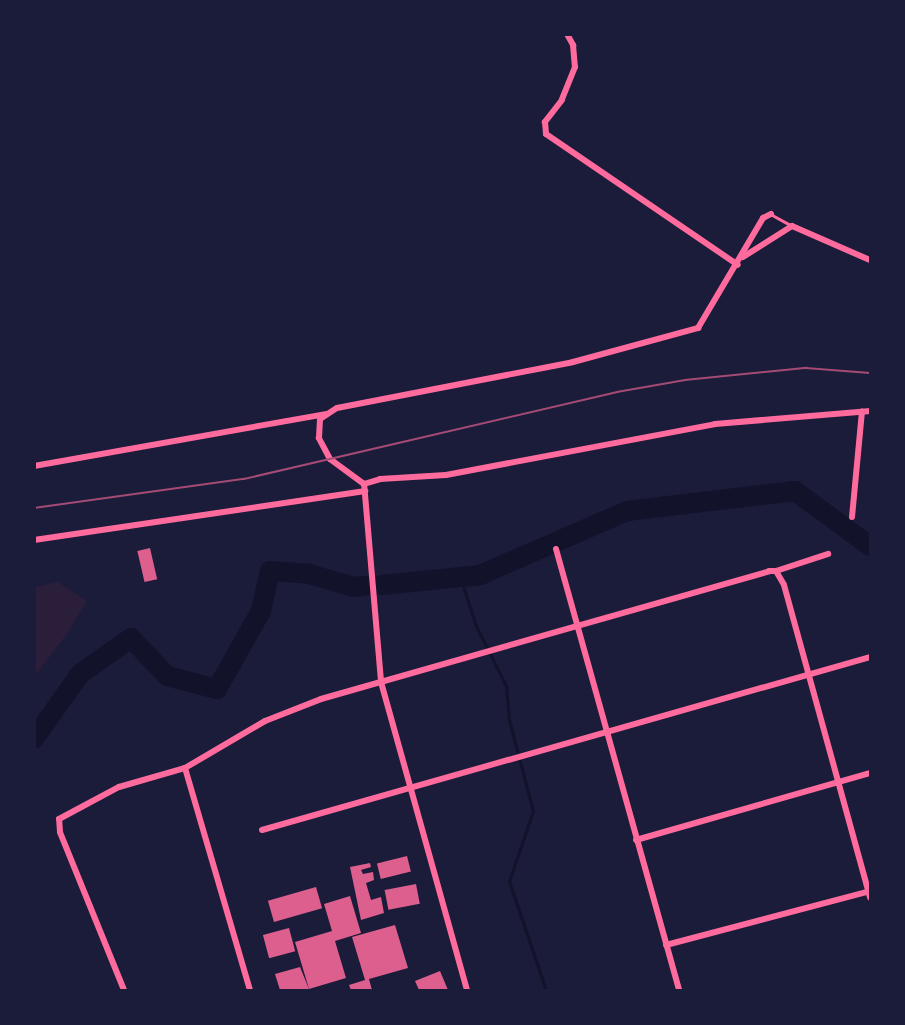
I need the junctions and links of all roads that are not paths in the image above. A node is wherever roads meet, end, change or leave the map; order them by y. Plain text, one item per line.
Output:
1 (567, 34) edge
2 (771, 214) joint
3 (792, 226) junction
4 (742, 258) junction
5 (870, 260) edge
6 (738, 265) junction
7 (862, 411) junction
8 (870, 411) edge
9 (325, 413) junction
10 (34, 465) edge
11 (364, 488) junction
12 (852, 517) dead end
13 (34, 540) edge
14 (556, 549) dead end
15 (828, 554) dead end
16 (772, 571) junction
17 (579, 626) junction
18 (870, 657) edge
19 (809, 676) junction
20 (381, 681) junction
21 (606, 732) junction
22 (185, 768) junction
23 (870, 773) edge
24 (837, 782) junction
25 (410, 789) junction
26 (262, 830) dead end
27 (636, 840) junction
28 (870, 893) edge
29 (666, 945) junction
30 (124, 990) edge
31 (250, 990) edge
32 (467, 990) edge
33 (679, 990) edge

1 - 6 street
2 - 3 lane
2 - 4 street
3 - 4 street
3 - 5 street
4 - 6 street
6 - 9 street
7 - 8 street
7 - 11 street
7 - 12 street
9 - 10 street
9 - 11 street
11 - 13 street
11 - 20 street
14 - 17 street
15 - 16 street
16 - 17 street
16 - 19 street
17 - 20 street
17 - 21 street
18 - 19 street
19 - 21 street
19 - 24 street
20 - 22 street
20 - 25 street
21 - 25 street
21 - 27 street
22 - 30 street
22 - 31 street
23 - 24 street
24 - 27 street
24 - 28 street
25 - 26 street
25 - 32 street
27 - 29 street
28 - 29 street
29 - 33 street

